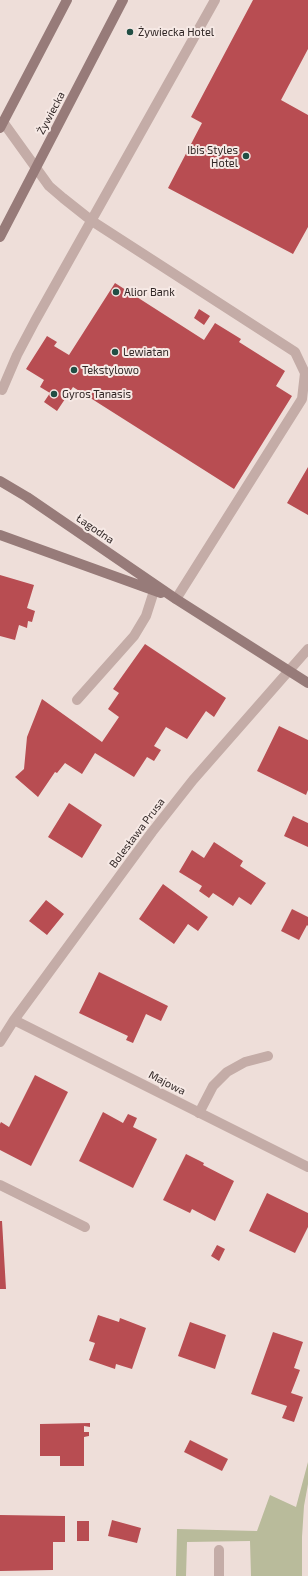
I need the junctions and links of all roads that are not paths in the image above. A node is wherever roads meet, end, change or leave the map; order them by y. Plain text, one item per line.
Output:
1 (67, 0) edge
2 (123, 0) edge
3 (215, 0) edge
4 (2, 125) edge
5 (35, 167) junction
6 (92, 221) junction
7 (0, 237) edge
8 (2, 390) dead end
9 (0, 481) edge
10 (0, 535) edge
11 (154, 591) junction
12 (176, 599) junction
13 (308, 649) edge
14 (289, 671) junction
15 (308, 683) edge
16 (77, 700) dead end
17 (14, 1020) junction
18 (0, 1042) edge
19 (268, 1056) dead end
20 (199, 1112) junction
21 (308, 1167) edge
22 (0, 1185) edge
23 (85, 1227) dead end
24 (219, 1550) dead end
25 (219, 1576) edge

1 - 4 street
2 - 5 street, Żywiecka
3 - 6 street
4 - 5 street
5 - 6 street
5 - 7 street, Żywiecka
6 - 8 street
6 - 12 street
9 - 12 street, Łagodna
10 - 11 street, Łagodna
11 - 12 street, Łagodna
11 - 16 street
12 - 14 street, Łagodna
13 - 14 street, Bolesława Prusa
14 - 15 street, Łagodna
14 - 17 street, Bolesława Prusa
17 - 18 street, Bolesława Prusa
17 - 20 street, Majowa
19 - 20 street
20 - 21 street, Majowa
22 - 23 street
24 - 25 street

